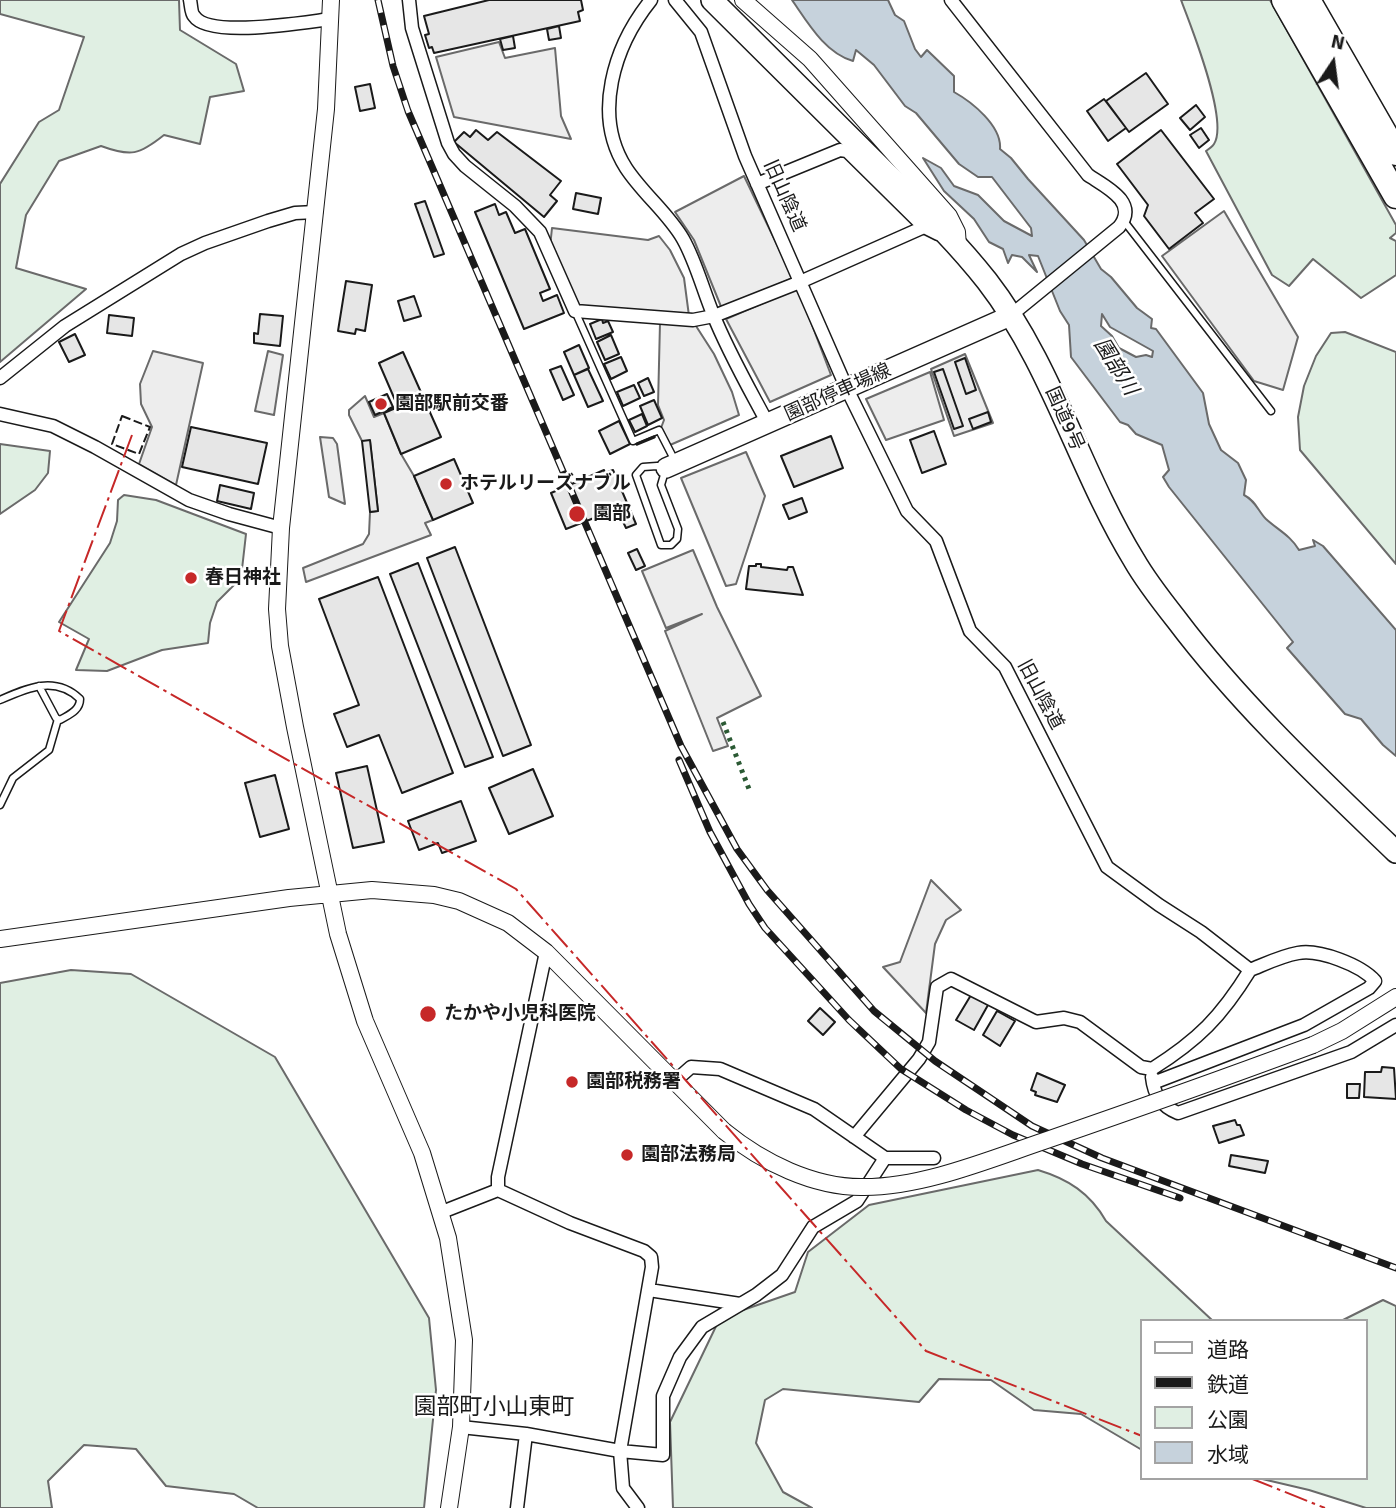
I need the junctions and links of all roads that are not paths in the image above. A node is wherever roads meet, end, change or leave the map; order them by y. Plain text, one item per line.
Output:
1 (190, 0) edge
2 (331, 0) edge
3 (409, 0) edge
4 (651, 0) edge
5 (675, 0) edge
6 (712, 0) edge
7 (743, 0) edge
8 (951, 0) edge
9 (1284, 0) edge
10 (1308, 0) edge
11 (331, 19) junction
12 (1396, 153) edge
13 (757, 184) junction
14 (1396, 196) edge
15 (316, 212) junction
16 (1124, 221) junction
17 (924, 227) junction
18 (958, 247) junction
19 (800, 282) junction
20 (1016, 309) junction
21 (575, 311) junction
22 (714, 316) junction
23 (0, 378) edge
24 (847, 389) junction
25 (1271, 411) dead end
26 (0, 414) edge
27 (768, 424) junction
28 (672, 465) junction
29 (281, 528) junction
30 (39, 686) junction
31 (0, 700) edge
32 (58, 719) junction
33 (0, 805) edge
34 (1396, 852) edge
35 (329, 895) junction
36 (0, 939) edge
37 (546, 952) junction
38 (1250, 970) junction
39 (1396, 997) edge
40 (1396, 1025) edge
41 (1152, 1076) junction
42 (674, 1082) junction
43 (854, 1137) junction
44 (885, 1158) junction
45 (934, 1158) dead end
46 (498, 1190) junction
47 (442, 1212) junction
48 (649, 1290) junction
49 (740, 1304) junction
50 (461, 1427) junction
51 (526, 1434) junction
52 (620, 1451) junction
53 (449, 1508) edge
54 (517, 1508) edge
55 (638, 1508) edge

1 - 11 street
2 - 11 street
3 - 21 street
4 - 22 street
5 - 13 street, 旧山陰道
6 - 18 highway, 国道9号
7 - 18 street
8 - 16 street
9 - 14 highway
10 - 12 highway
11 - 15 street
13 - 17 street
13 - 19 street, 旧山陰道
15 - 23 street
15 - 29 street
16 - 20 street
16 - 25 lane
17 - 18 street
17 - 19 street
18 - 20 highway, 国道9号
19 - 22 street
19 - 24 street, 旧山陰道
20 - 24 main road, 園部停車場線
20 - 34 highway, 国道9号
21 - 22 street
21 - 28 lane
22 - 27 street
24 - 27 main road, 園部停車場線
24 - 38 street, 旧山陰道
26 - 29 street
27 - 28 main road, 園部停車場線
28 - 28 lane
29 - 35 street
30 - 31 lane
30 - 32 lane
30 - 32 lane
32 - 33 lane
35 - 36 street
35 - 37 street
35 - 47 street
37 - 42 street
37 - 46 street
38 - 41 street
38 - 41 street
39 - 42 street, bridge
40 - 41 street
41 - 43 street
42 - 43 street
43 - 44 street
44 - 45 street
44 - 49 street
46 - 47 street
46 - 48 street
47 - 50 street
48 - 49 street
48 - 52 street
49 - 52 street
50 - 51 street
50 - 53 street
51 - 52 street
51 - 54 street
52 - 55 street

